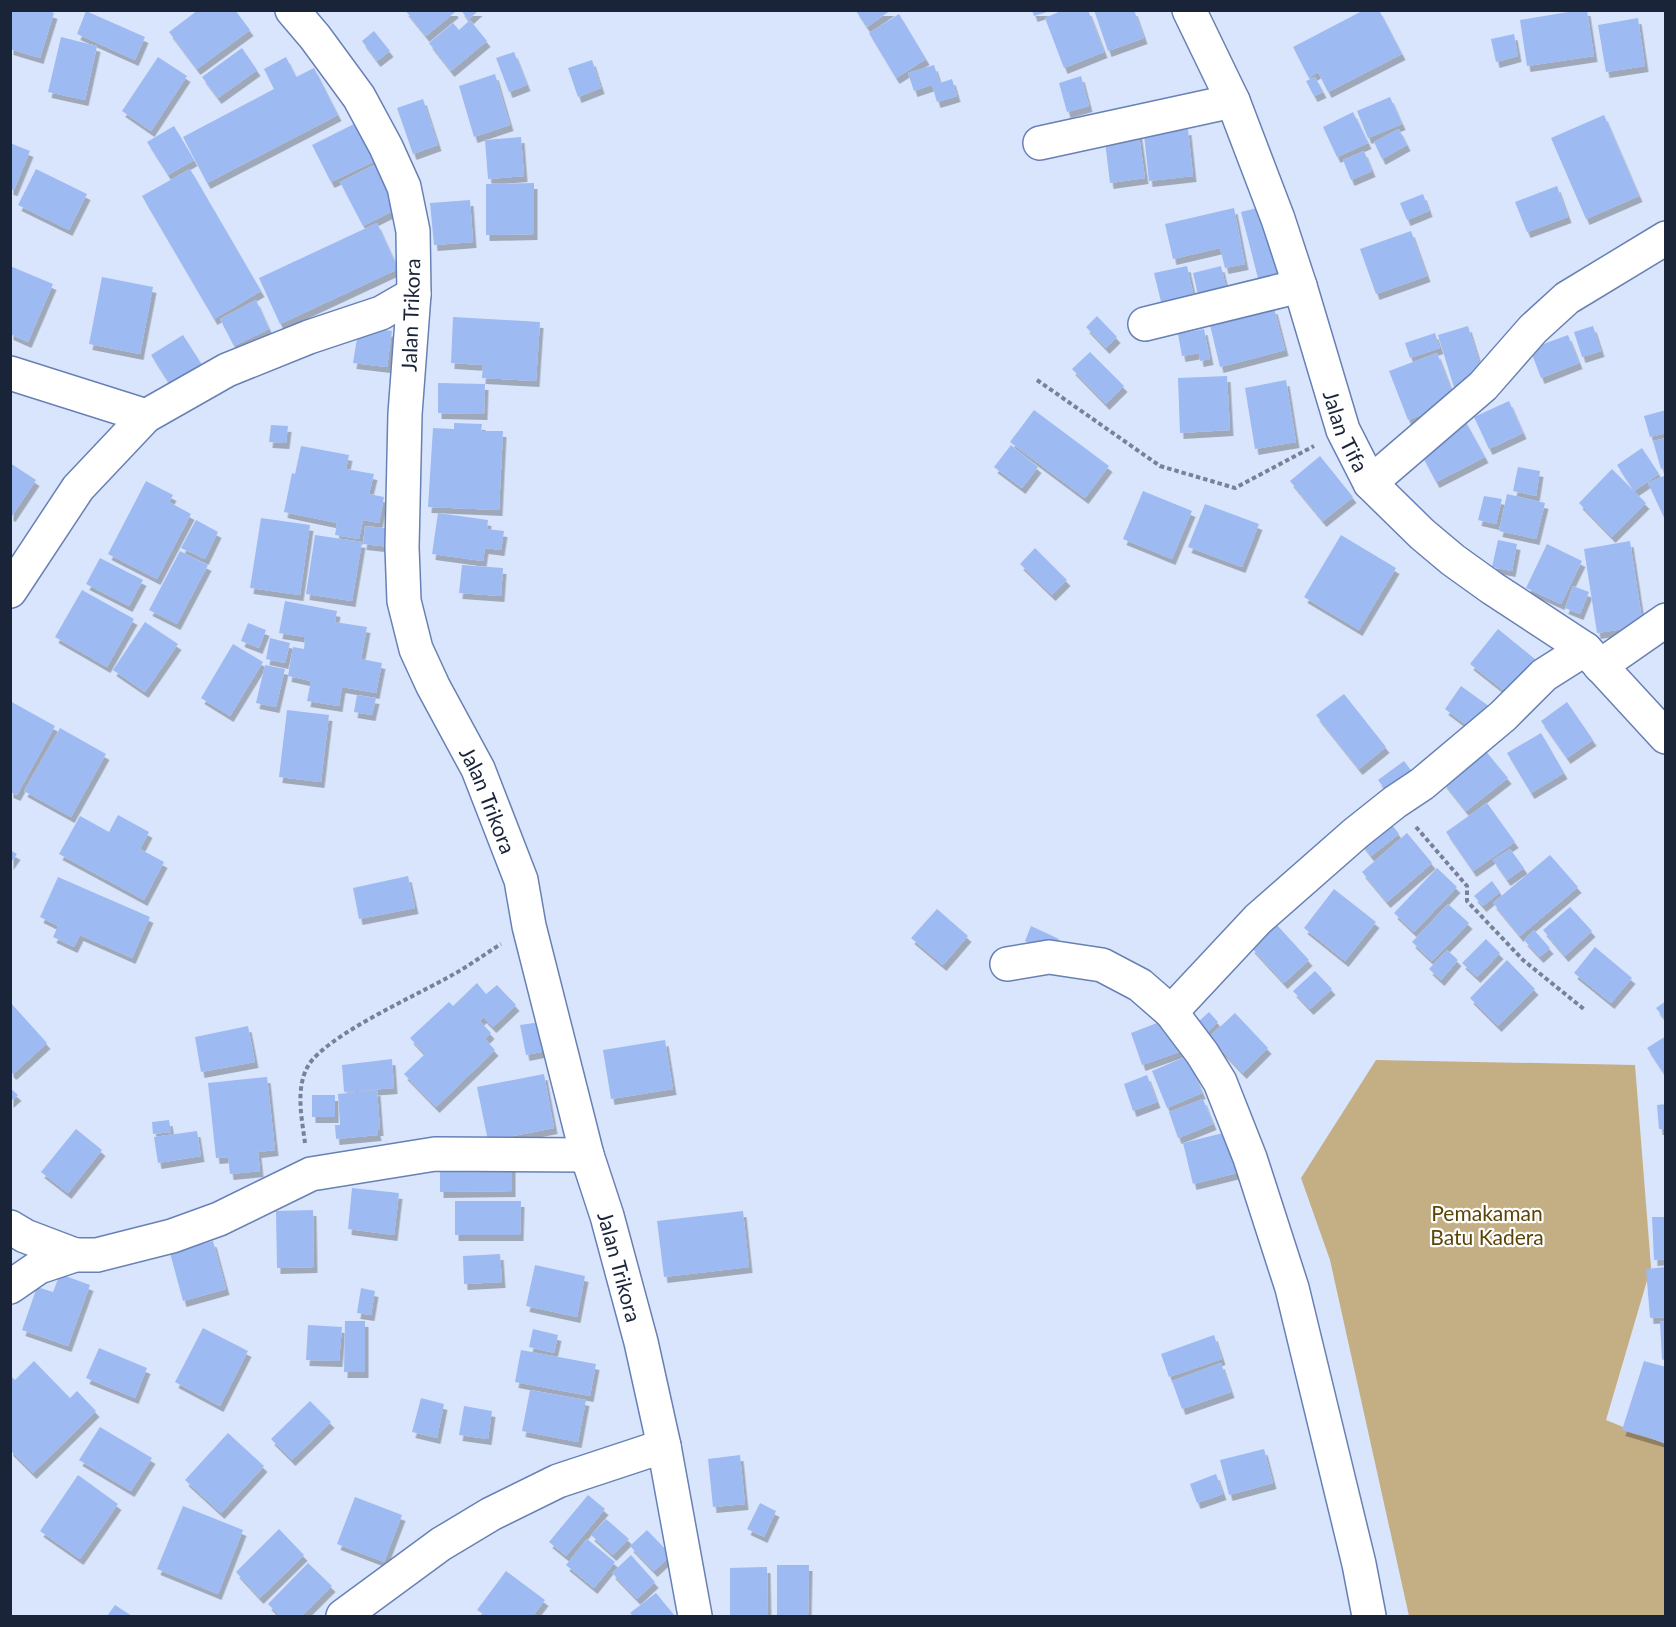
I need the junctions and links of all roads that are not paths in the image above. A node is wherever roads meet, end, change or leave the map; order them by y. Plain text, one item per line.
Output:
1 (292, 10) edge
2 (1189, 10) edge
3 (1233, 101) junction
4 (1040, 143) dead end
5 (1665, 238) edge
6 (1300, 286) junction
7 (414, 294) junction
8 (1145, 324) dead end
9 (10, 373) edge
10 (146, 416) junction
11 (1370, 483) junction
12 (10, 591) edge
13 (1665, 620) edge
14 (1593, 658) junction
15 (1665, 737) edge
16 (1007, 964) dead end
17 (1171, 1012) junction
18 (587, 1155) junction
19 (10, 1227) edge
20 (75, 1256) junction
21 (10, 1287) edge
22 (664, 1446) junction
23 (343, 1617) edge
24 (695, 1617) edge
25 (1369, 1617) edge

1 - 7 street, Jalan Trikora
2 - 3 street, Jalan Tifa
3 - 4 street
3 - 6 street, Jalan Tifa
5 - 11 street
6 - 8 street
6 - 11 street, Jalan Tifa
7 - 10 street
7 - 18 street, Jalan Trikora
9 - 10 street
10 - 12 street
11 - 14 street, Jalan Tifa
13 - 14 street
14 - 15 street, Jalan Tifa
14 - 17 street
16 - 17 street
17 - 25 street
18 - 20 street
18 - 22 street, Jalan Trikora
19 - 20 street
20 - 21 street
22 - 23 street
22 - 24 street, Jalan Trikora

